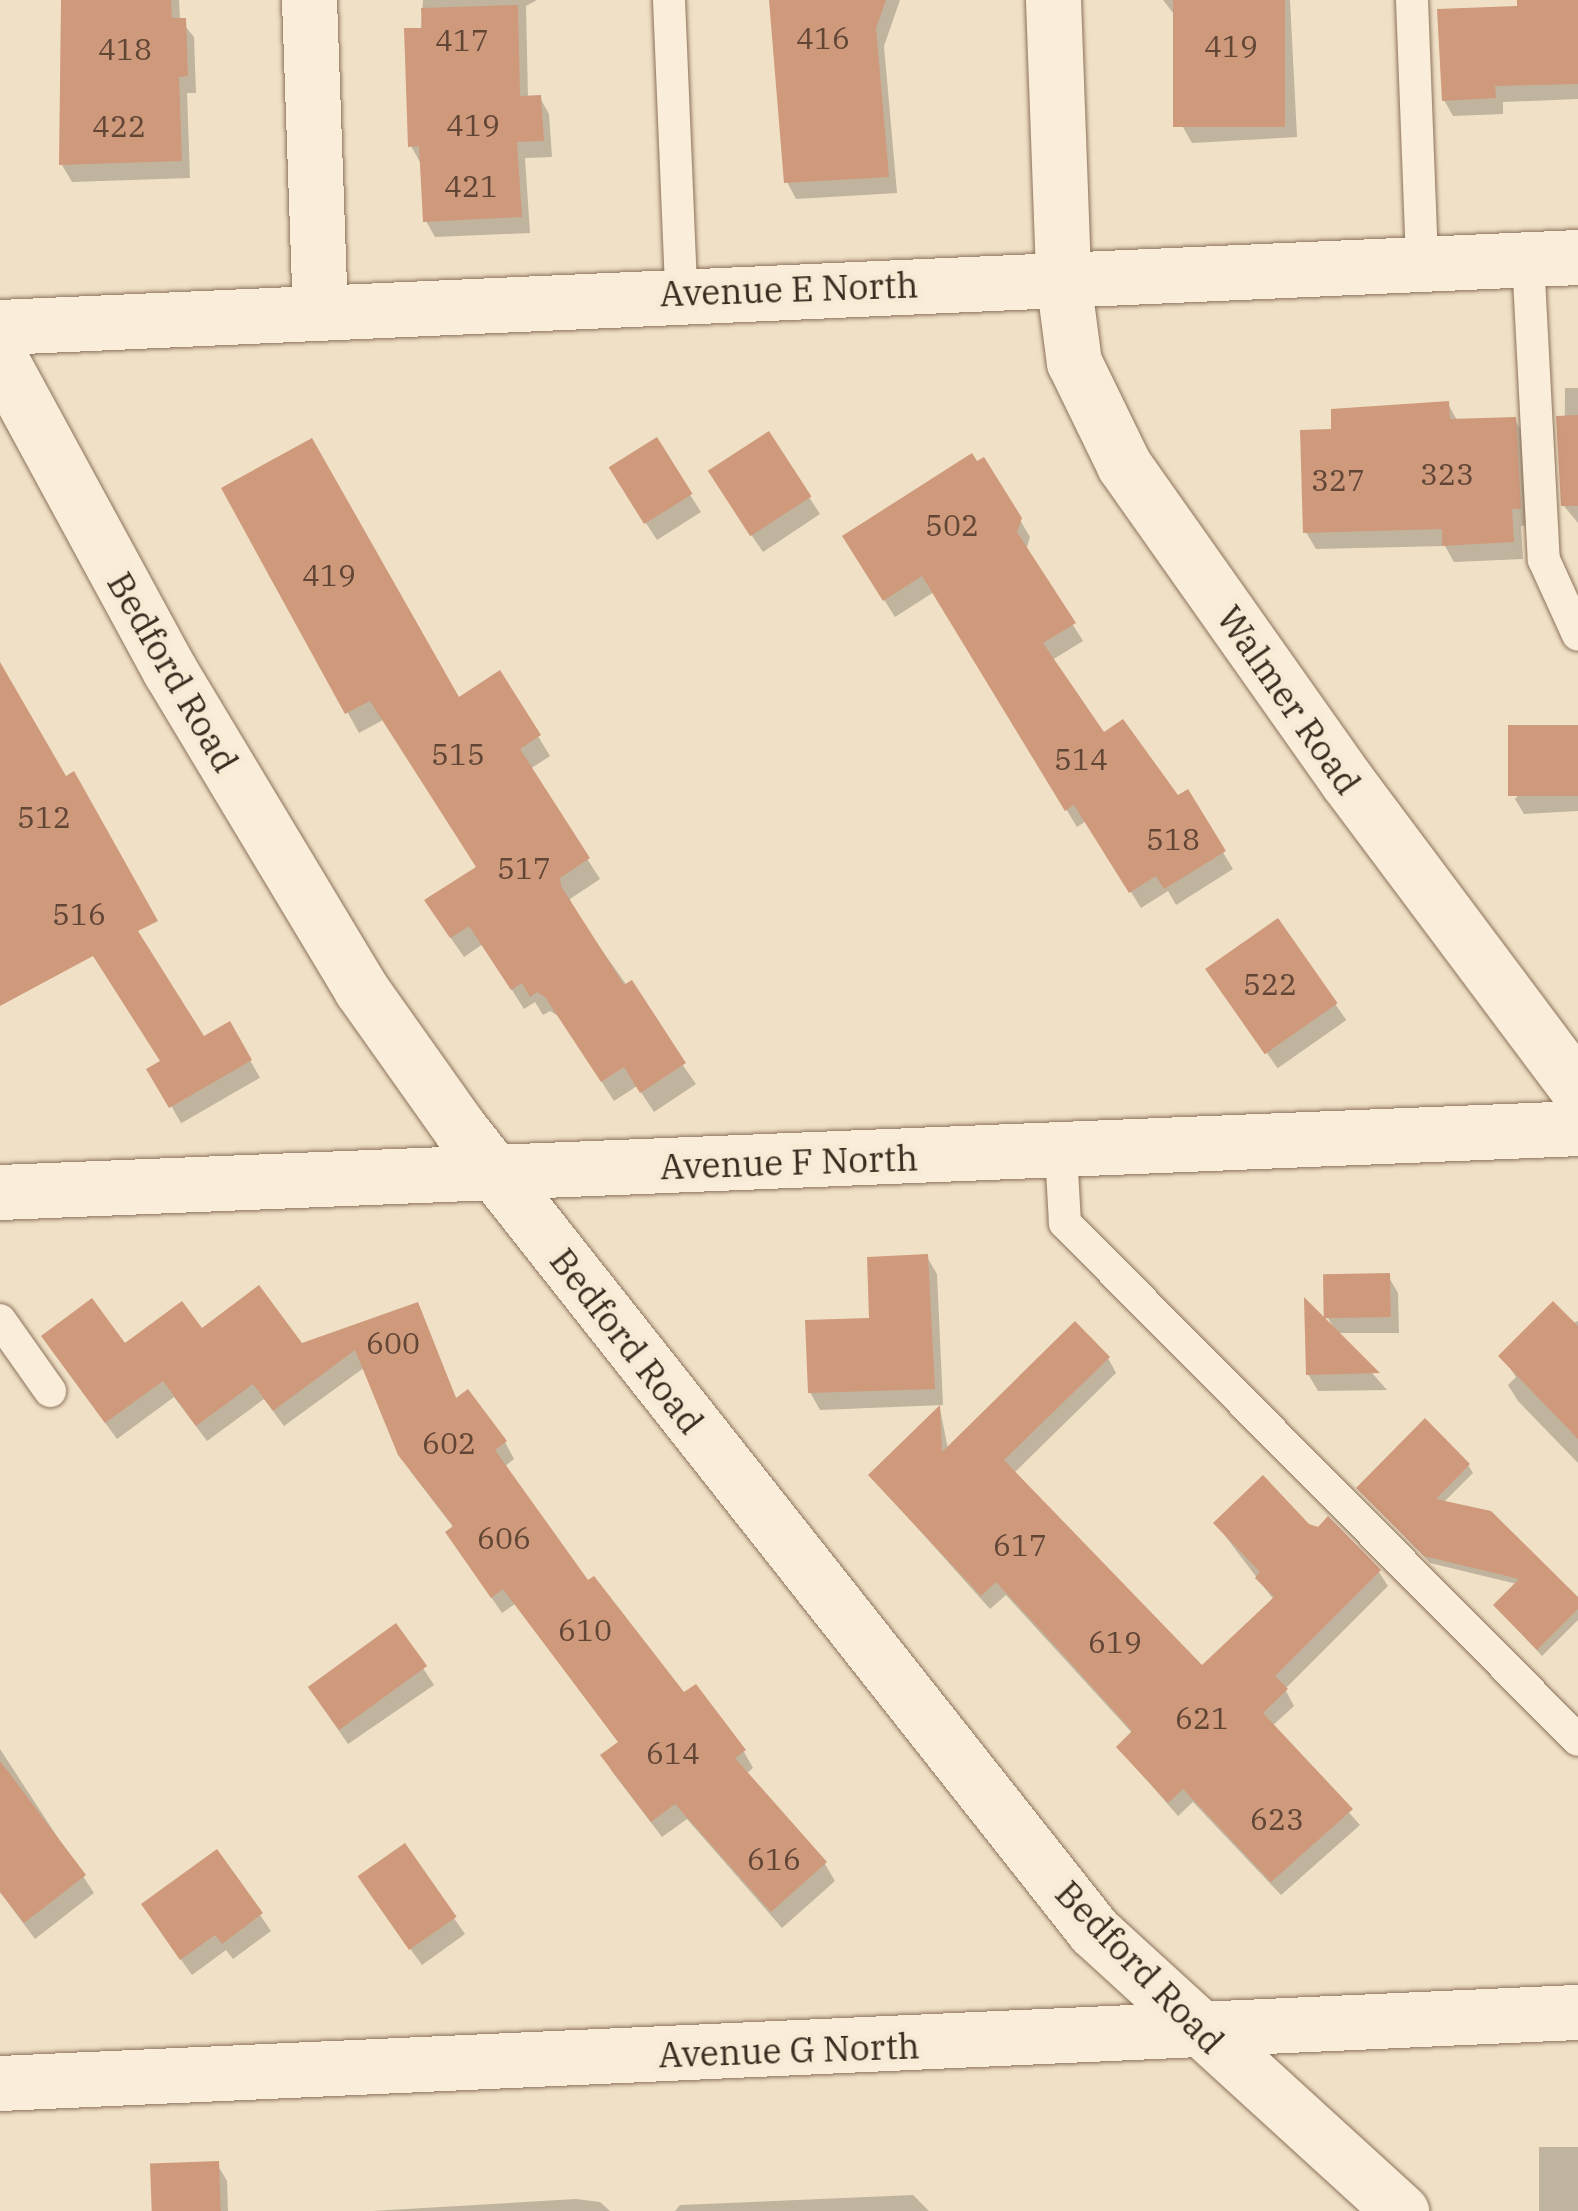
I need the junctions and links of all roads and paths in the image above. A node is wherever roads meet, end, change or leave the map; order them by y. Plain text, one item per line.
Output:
1 (308, 0) edge
2 (669, 0) edge
3 (1053, 0) edge
4 (1412, 0) edge
5 (1553, 258) edge
6 (1422, 263) junction
7 (1062, 279) junction
8 (681, 292) junction
9 (320, 313) junction
10 (0, 327) edge
11 (0, 358) edge
12 (1578, 635) edge
13 (1578, 1090) edge
14 (1578, 1128) edge
15 (1061, 1152) junction
16 (496, 1174) junction
17 (0, 1192) edge
18 (0, 1320) edge
19 (50, 1392) dead end
20 (1578, 1740) edge
21 (1578, 2012) edge
22 (1200, 2033) junction
23 (0, 2083) edge
24 (1401, 2211) edge

1 - 9 street
2 - 8 lane
3 - 7 street, Walmer Road
4 - 6 lane
5 - 6 street, Avenue E North
5 - 12 lane
6 - 7 street, Avenue E North
7 - 8 street, Avenue E North
7 - 13 street, Walmer Road
8 - 9 street, Avenue E North
9 - 10 street, Avenue E North
11 - 16 street, Bedford Road
14 - 15 street, Avenue F North
15 - 16 street, Avenue F North
15 - 20 lane
16 - 17 street, Avenue F North
16 - 22 street, Bedford Road
18 - 19 lane
21 - 22 street, Avenue G North
22 - 23 street, Avenue G North
22 - 24 street, Bedford Road

